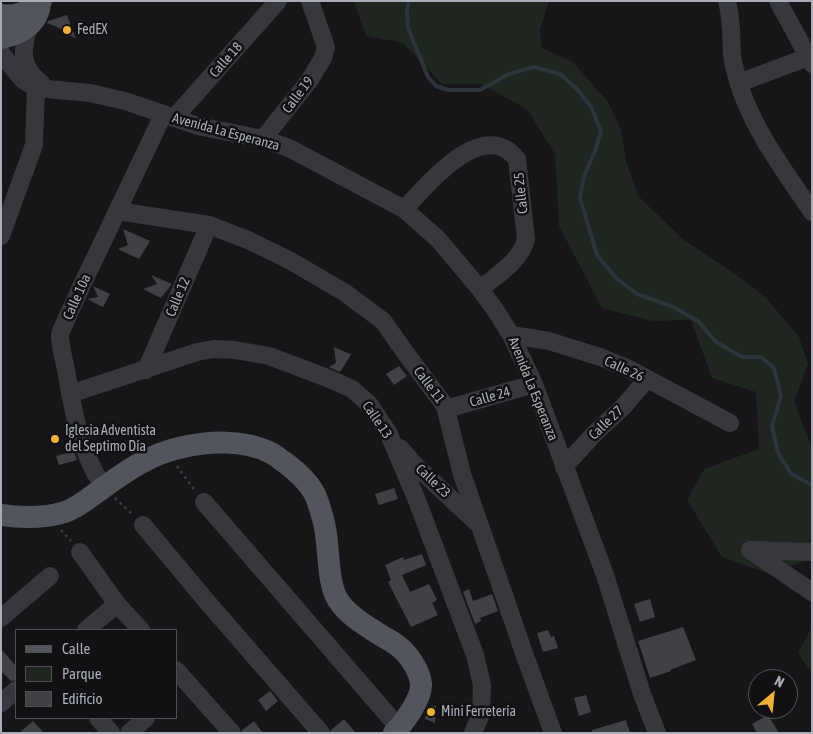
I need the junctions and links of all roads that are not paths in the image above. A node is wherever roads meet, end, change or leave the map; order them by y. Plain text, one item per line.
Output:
1 (278, 1) edge
2 (310, 1) edge
3 (728, 1) edge
4 (778, 1) edge
5 (40, 2) edge
6 (1, 15) edge
7 (29, 25) junction
8 (1, 38) edge
9 (1, 53) edge
10 (810, 58) edge
11 (739, 83) junction
12 (41, 88) junction
13 (169, 117) junction
14 (263, 139) junction
15 (806, 192) edge
16 (404, 209) junction
17 (117, 211) junction
18 (812, 212) edge
19 (209, 225) junction
20 (1, 236) edge
21 (480, 288) junction
22 (511, 335) junction
23 (146, 370) junction
24 (647, 379) junction
25 (534, 384) junction
26 (70, 394) junction
27 (446, 410) junction
28 (730, 422) dead end
29 (389, 434) junction
30 (564, 467) junction
31 (104, 487) junction
32 (204, 502) road end
33 (1, 515) edge
34 (143, 525) road end
35 (480, 526) junction
36 (80, 552) road end
37 (812, 552) edge
38 (50, 576) dead end
39 (812, 592) edge
40 (117, 604) junction
41 (1, 618) edge
42 (87, 629) edge
43 (140, 629) edge
44 (180, 682) edge
45 (15, 691) edge
46 (1, 703) edge
47 (99, 719) edge
48 (145, 719) edge
49 (397, 730) edge
50 (111, 733) edge
51 (129, 733) edge
52 (232, 733) edge
53 (321, 733) edge
54 (473, 733) edge
55 (553, 733) edge
56 (657, 733) edge

1 - 13 street, Calle 18
2 - 14 street, Calle 19
3 - 11 street
4 - 10 street
5 - 6 main road
5 - 7 main road
7 - 8 main road
7 - 12 street
9 - 12 street
10 - 11 street
11 - 15 street
12 - 13 street, Avenida La Esperanza
12 - 20 street
13 - 14 street, Avenida La Esperanza
13 - 17 street, Calle 10a
14 - 16 street, Avenida La Esperanza
15 - 18 street
16 - 21 street, Avenida La Esperanza
16 - 21 street, Calle 25
17 - 19 street, Calle 11
17 - 26 street, Calle 10a
19 - 23 street, Calle 12
19 - 27 street, Calle 11
21 - 22 street, Avenida La Esperanza
22 - 24 street, Calle 26
22 - 25 street, Avenida La Esperanza
23 - 26 street, Calle 13
23 - 29 street, Calle 13
24 - 28 street, Calle 26
24 - 30 street, Calle 27
25 - 27 street, Calle 24
25 - 30 street, Avenida La Esperanza
26 - 31 street, Calle 10a
27 - 35 street, Calle 11
29 - 35 street, Calle 23
29 - 54 street, Calle 13
30 - 56 street, Avenida La Esperanza
31 - 33 main road
31 - 49 main road
32 - 49 street
34 - 53 street
35 - 55 street, Calle 11
36 - 40 street
37 - 39 street
38 - 41 street
40 - 42 street
40 - 43 street
44 - 52 street
45 - 46 street
47 - 50 street
48 - 51 street

